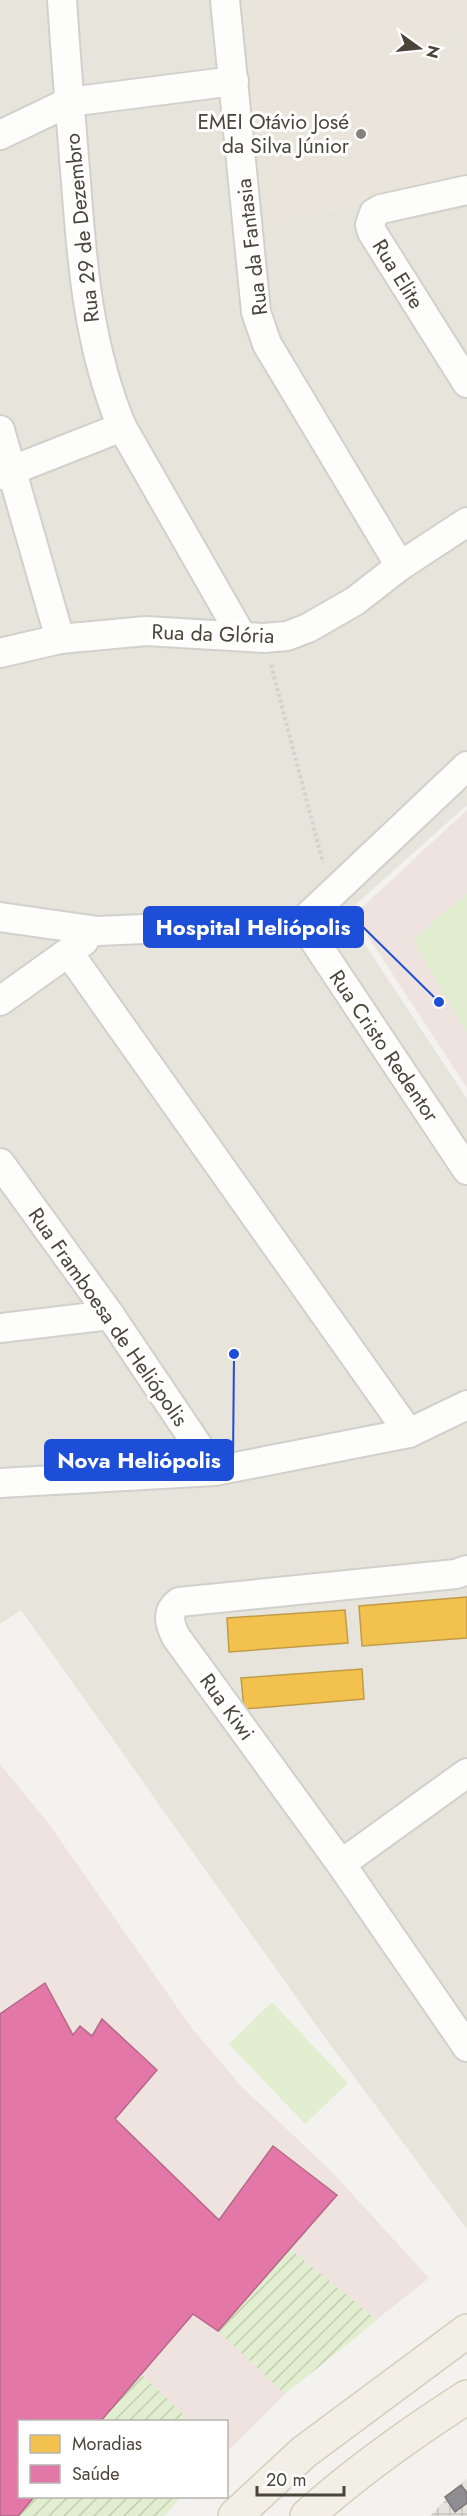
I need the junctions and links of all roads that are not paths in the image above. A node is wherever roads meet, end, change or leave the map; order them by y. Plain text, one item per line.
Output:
1 (62, 0) edge
2 (225, 0) edge
3 (234, 81) junction
4 (69, 102) junction
5 (0, 135) edge
6 (467, 190) edge
7 (467, 383) edge
8 (122, 427) junction
9 (0, 429) edge
10 (6, 473) edge
11 (467, 522) edge
12 (400, 566) junction
13 (253, 636) junction
14 (60, 639) junction
15 (0, 653) edge
16 (467, 766) edge
17 (0, 917) edge
18 (302, 922) junction
19 (98, 931) junction
20 (69, 953) junction
21 (0, 1001) edge
22 (0, 1163) edge
23 (467, 1170) edge
24 (110, 1315) junction
25 (0, 1328) edge
26 (467, 1405) edge
27 (409, 1433) junction
28 (215, 1471) junction
29 (0, 1483) edge
30 (467, 1570) edge
31 (467, 1773) edge
32 (341, 1864) junction
33 (458, 2012) edge
34 (467, 2047) edge
35 (467, 2331) edge
36 (467, 2397) edge
37 (467, 2417) edge
38 (428, 2422) junction
39 (235, 2516) edge
40 (307, 2516) edge

1 - 4 street, Rua 29 de Dezembro
2 - 3 street, Rua da Fantasia
3 - 4 street
3 - 12 street, Rua da Fantasia
4 - 5 street
4 - 8 street, Rua 29 de Dezembro
6 - 7 street, Rua Elite
8 - 10 street
8 - 13 street, Rua 29 de Dezembro
9 - 10 street
10 - 14 street
11 - 12 street, Rua da Glória
12 - 13 street, Rua da Glória
13 - 14 street, Rua da Glória
14 - 15 street, Rua da Glória
16 - 18 street
17 - 19 street
18 - 19 street
18 - 23 street, Rua Cristo Redentor
19 - 20 street
20 - 21 street
20 - 27 street
22 - 24 street, Rua Framboesa de Heliópolis
24 - 25 street
24 - 28 street, Rua Framboesa de Heliópolis
26 - 27 street
27 - 28 street
28 - 29 street
30 - 32 street, Rua Kiwi
31 - 32 street
32 - 33 street, Rua Kiwi
33 - 34 street, Rua Kiwi
35 - 39 main road
36 - 38 main road
37 - 38 main road
38 - 40 main road

